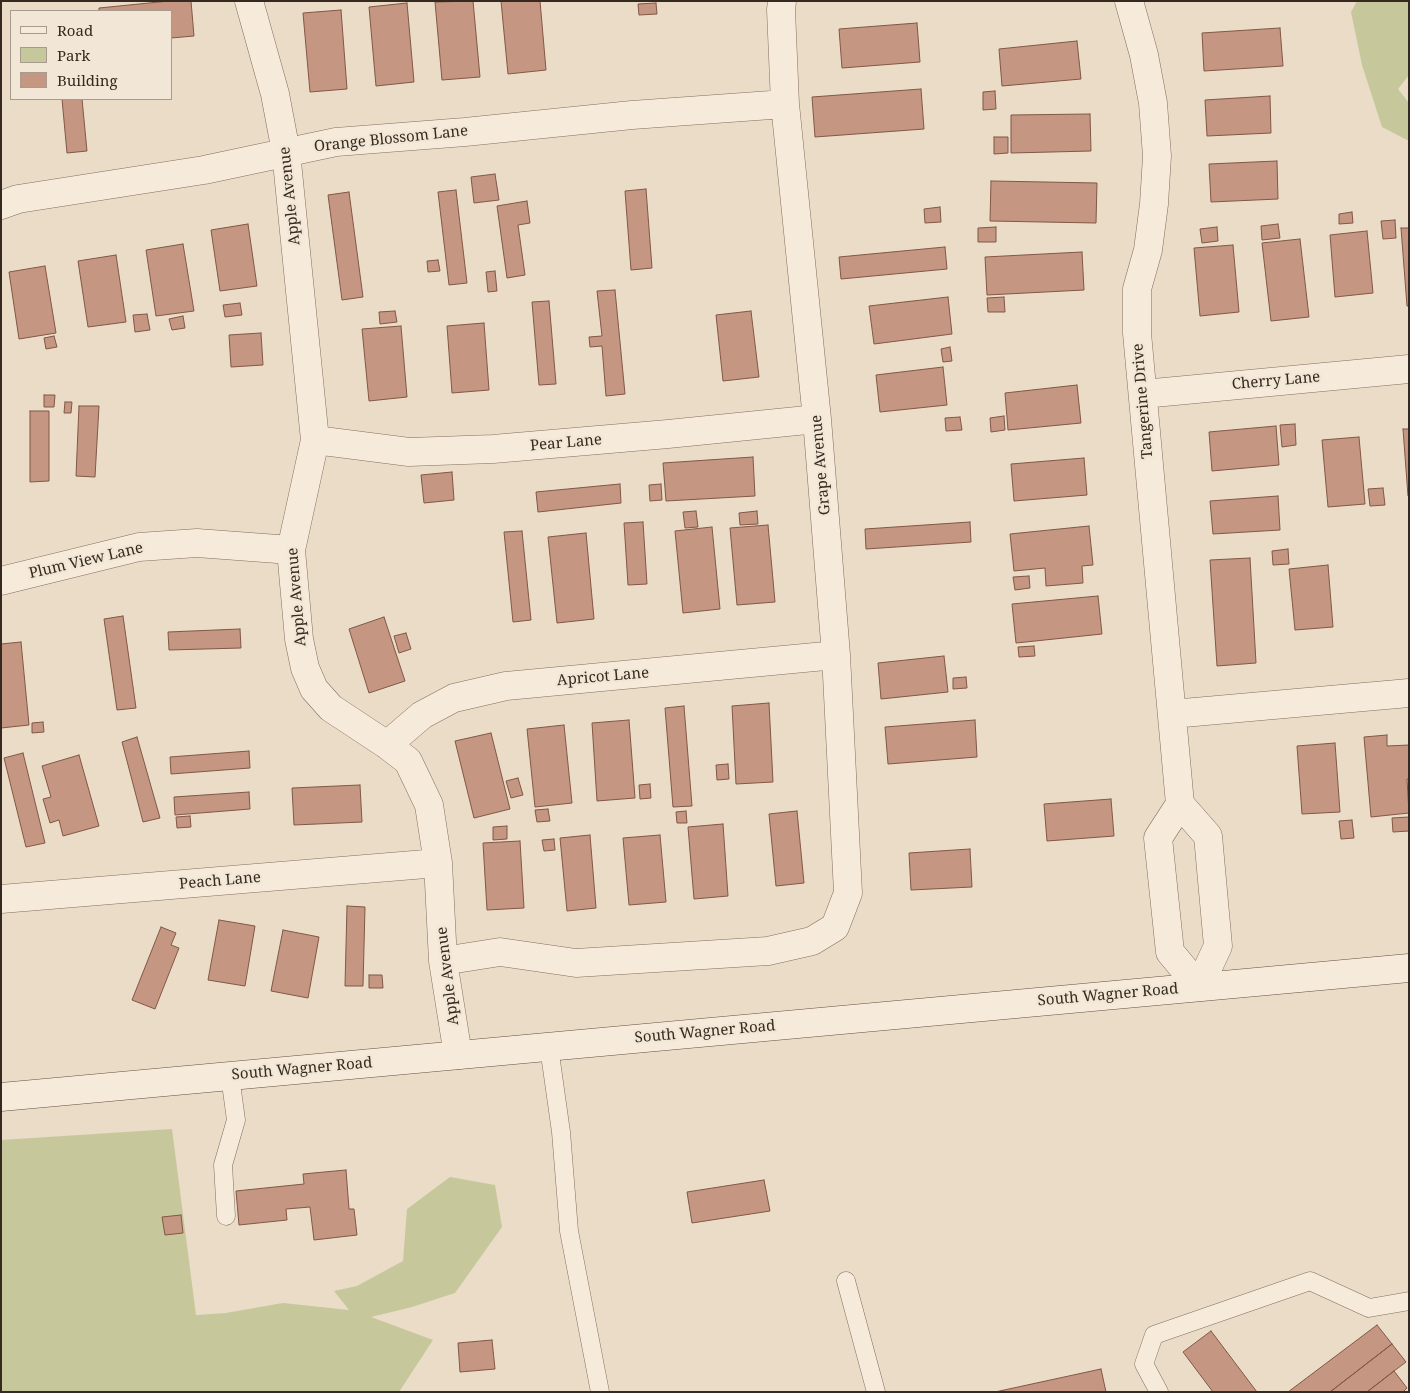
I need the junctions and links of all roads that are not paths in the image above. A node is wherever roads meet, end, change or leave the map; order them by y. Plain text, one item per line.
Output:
1 (249, 1) edge
2 (782, 1) edge
3 (1130, 1) edge
4 (785, 104) junction
5 (286, 152) junction
6 (1, 205) edge
7 (1409, 369) edge
8 (1142, 394) junction
9 (817, 419) junction
10 (315, 440) junction
11 (291, 550) junction
12 (1, 581) edge
13 (836, 655) junction
14 (1409, 693) edge
15 (1172, 714) junction
16 (387, 745) junction
17 (1180, 804) junction
18 (438, 863) junction
19 (1, 899) edge
20 (443, 961) junction
21 (1409, 968) edge
22 (1198, 987) junction
23 (549, 1047) junction
24 (458, 1055) junction
25 (230, 1076) junction
26 (1, 1097) edge
27 (226, 1216) dead end
28 (846, 1281) dead end
29 (1409, 1301) edge
30 (600, 1392) edge
31 (876, 1392) edge
32 (1159, 1392) edge

1 - 5 street, Apple Avenue
2 - 4 street, Grape Avenue
3 - 8 street, Tangerine Drive
4 - 5 street, Orange Blossom Lane
4 - 9 street, Grape Avenue
5 - 6 street, Orange Blossom Lane
5 - 10 street, Apple Avenue
7 - 8 street, Cherry Lane
8 - 15 street, Tangerine Drive
9 - 10 street, Pear Lane
9 - 13 street, Grape Avenue
10 - 11 street, Apple Avenue
11 - 12 street, Plum View Lane
11 - 16 street, Apple Avenue
13 - 16 street, Apricot Lane
13 - 20 street, Grape Avenue
14 - 15 street
15 - 17 street, Tangerine Drive
16 - 18 street, Apple Avenue
17 - 22 street
17 - 22 street
18 - 19 street, Peach Lane
18 - 20 street, Apple Avenue
20 - 24 street, Apple Avenue
21 - 22 street, South Wagner Road
22 - 23 street, South Wagner Road
23 - 24 street, South Wagner Road
23 - 30 lane
24 - 25 street, South Wagner Road
25 - 26 street, South Wagner Road
25 - 27 lane
28 - 31 lane
29 - 32 lane

